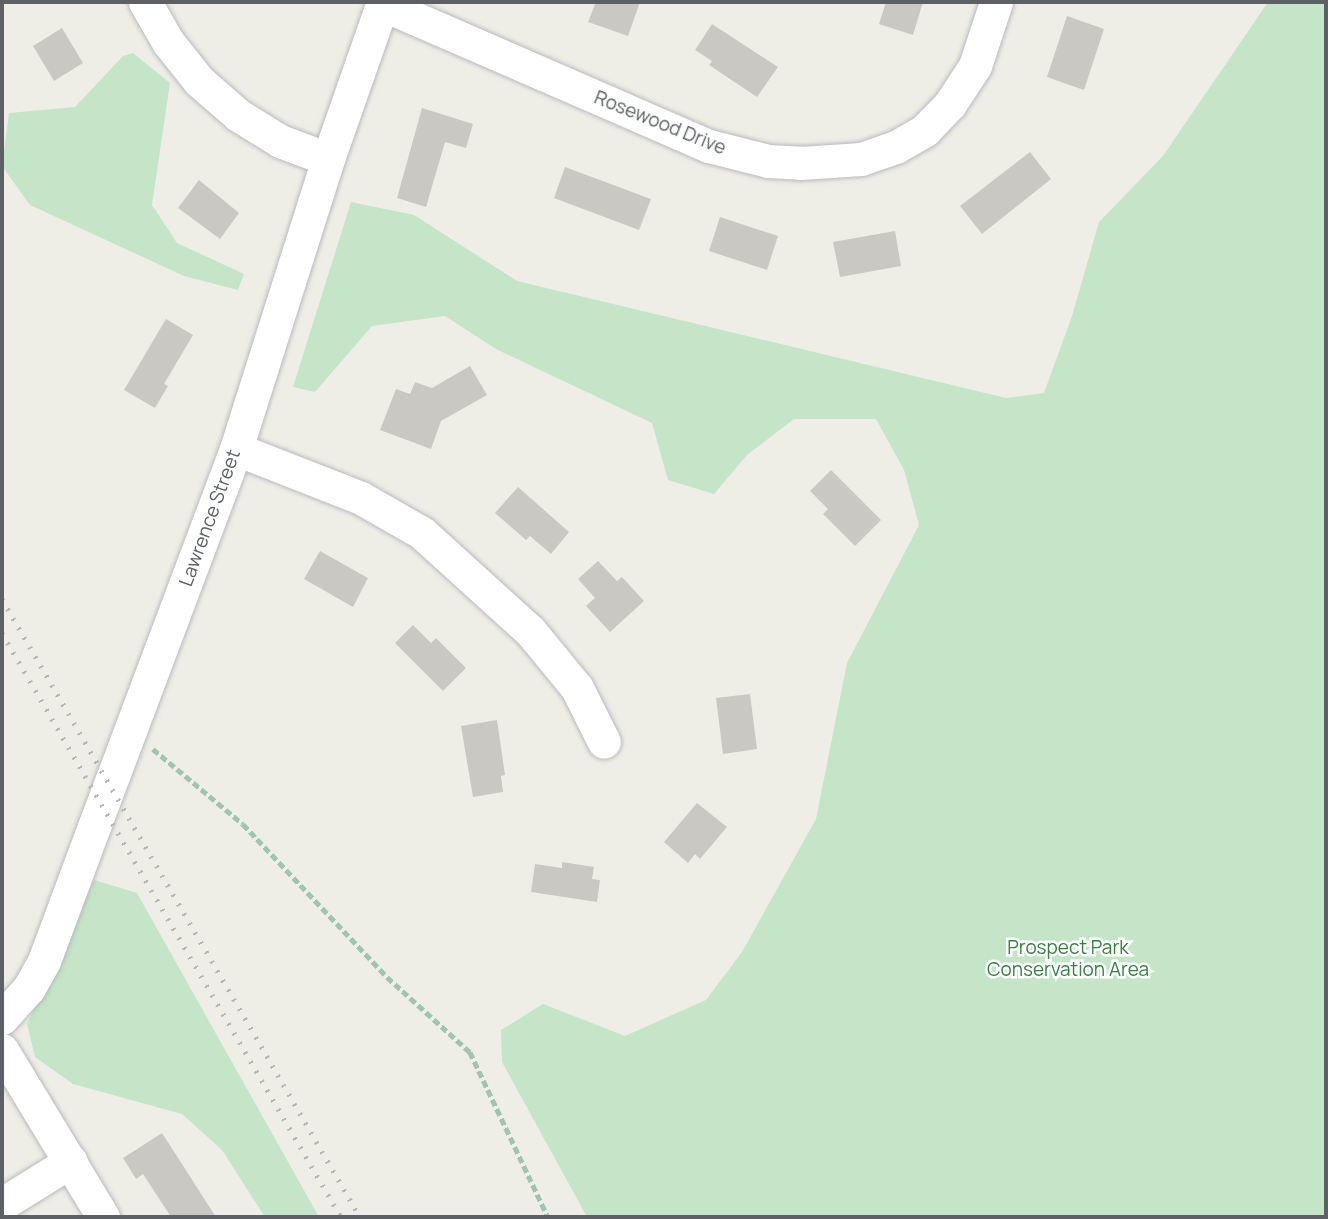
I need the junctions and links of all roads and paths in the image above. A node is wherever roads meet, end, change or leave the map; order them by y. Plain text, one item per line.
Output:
1 (145, 2) edge
2 (996, 2) edge
3 (383, 3) edge
4 (328, 159) junction
5 (236, 449) junction
6 (131, 730) junction
7 (604, 742) dead end
8 (2, 1018) edge
9 (2, 1050) edge
10 (71, 1161) junction
11 (2, 1204) edge
12 (103, 1217) edge
13 (548, 1217) edge

1 - 4 street
2 - 3 street, Rosewood Drive
3 - 4 street, Lawrence Street
4 - 5 street, Lawrence Street
5 - 6 street, Lawrence Street
5 - 7 street
6 - 8 street, Lawrence Street
6 - 13 path
9 - 10 street
10 - 11 street
10 - 12 street

